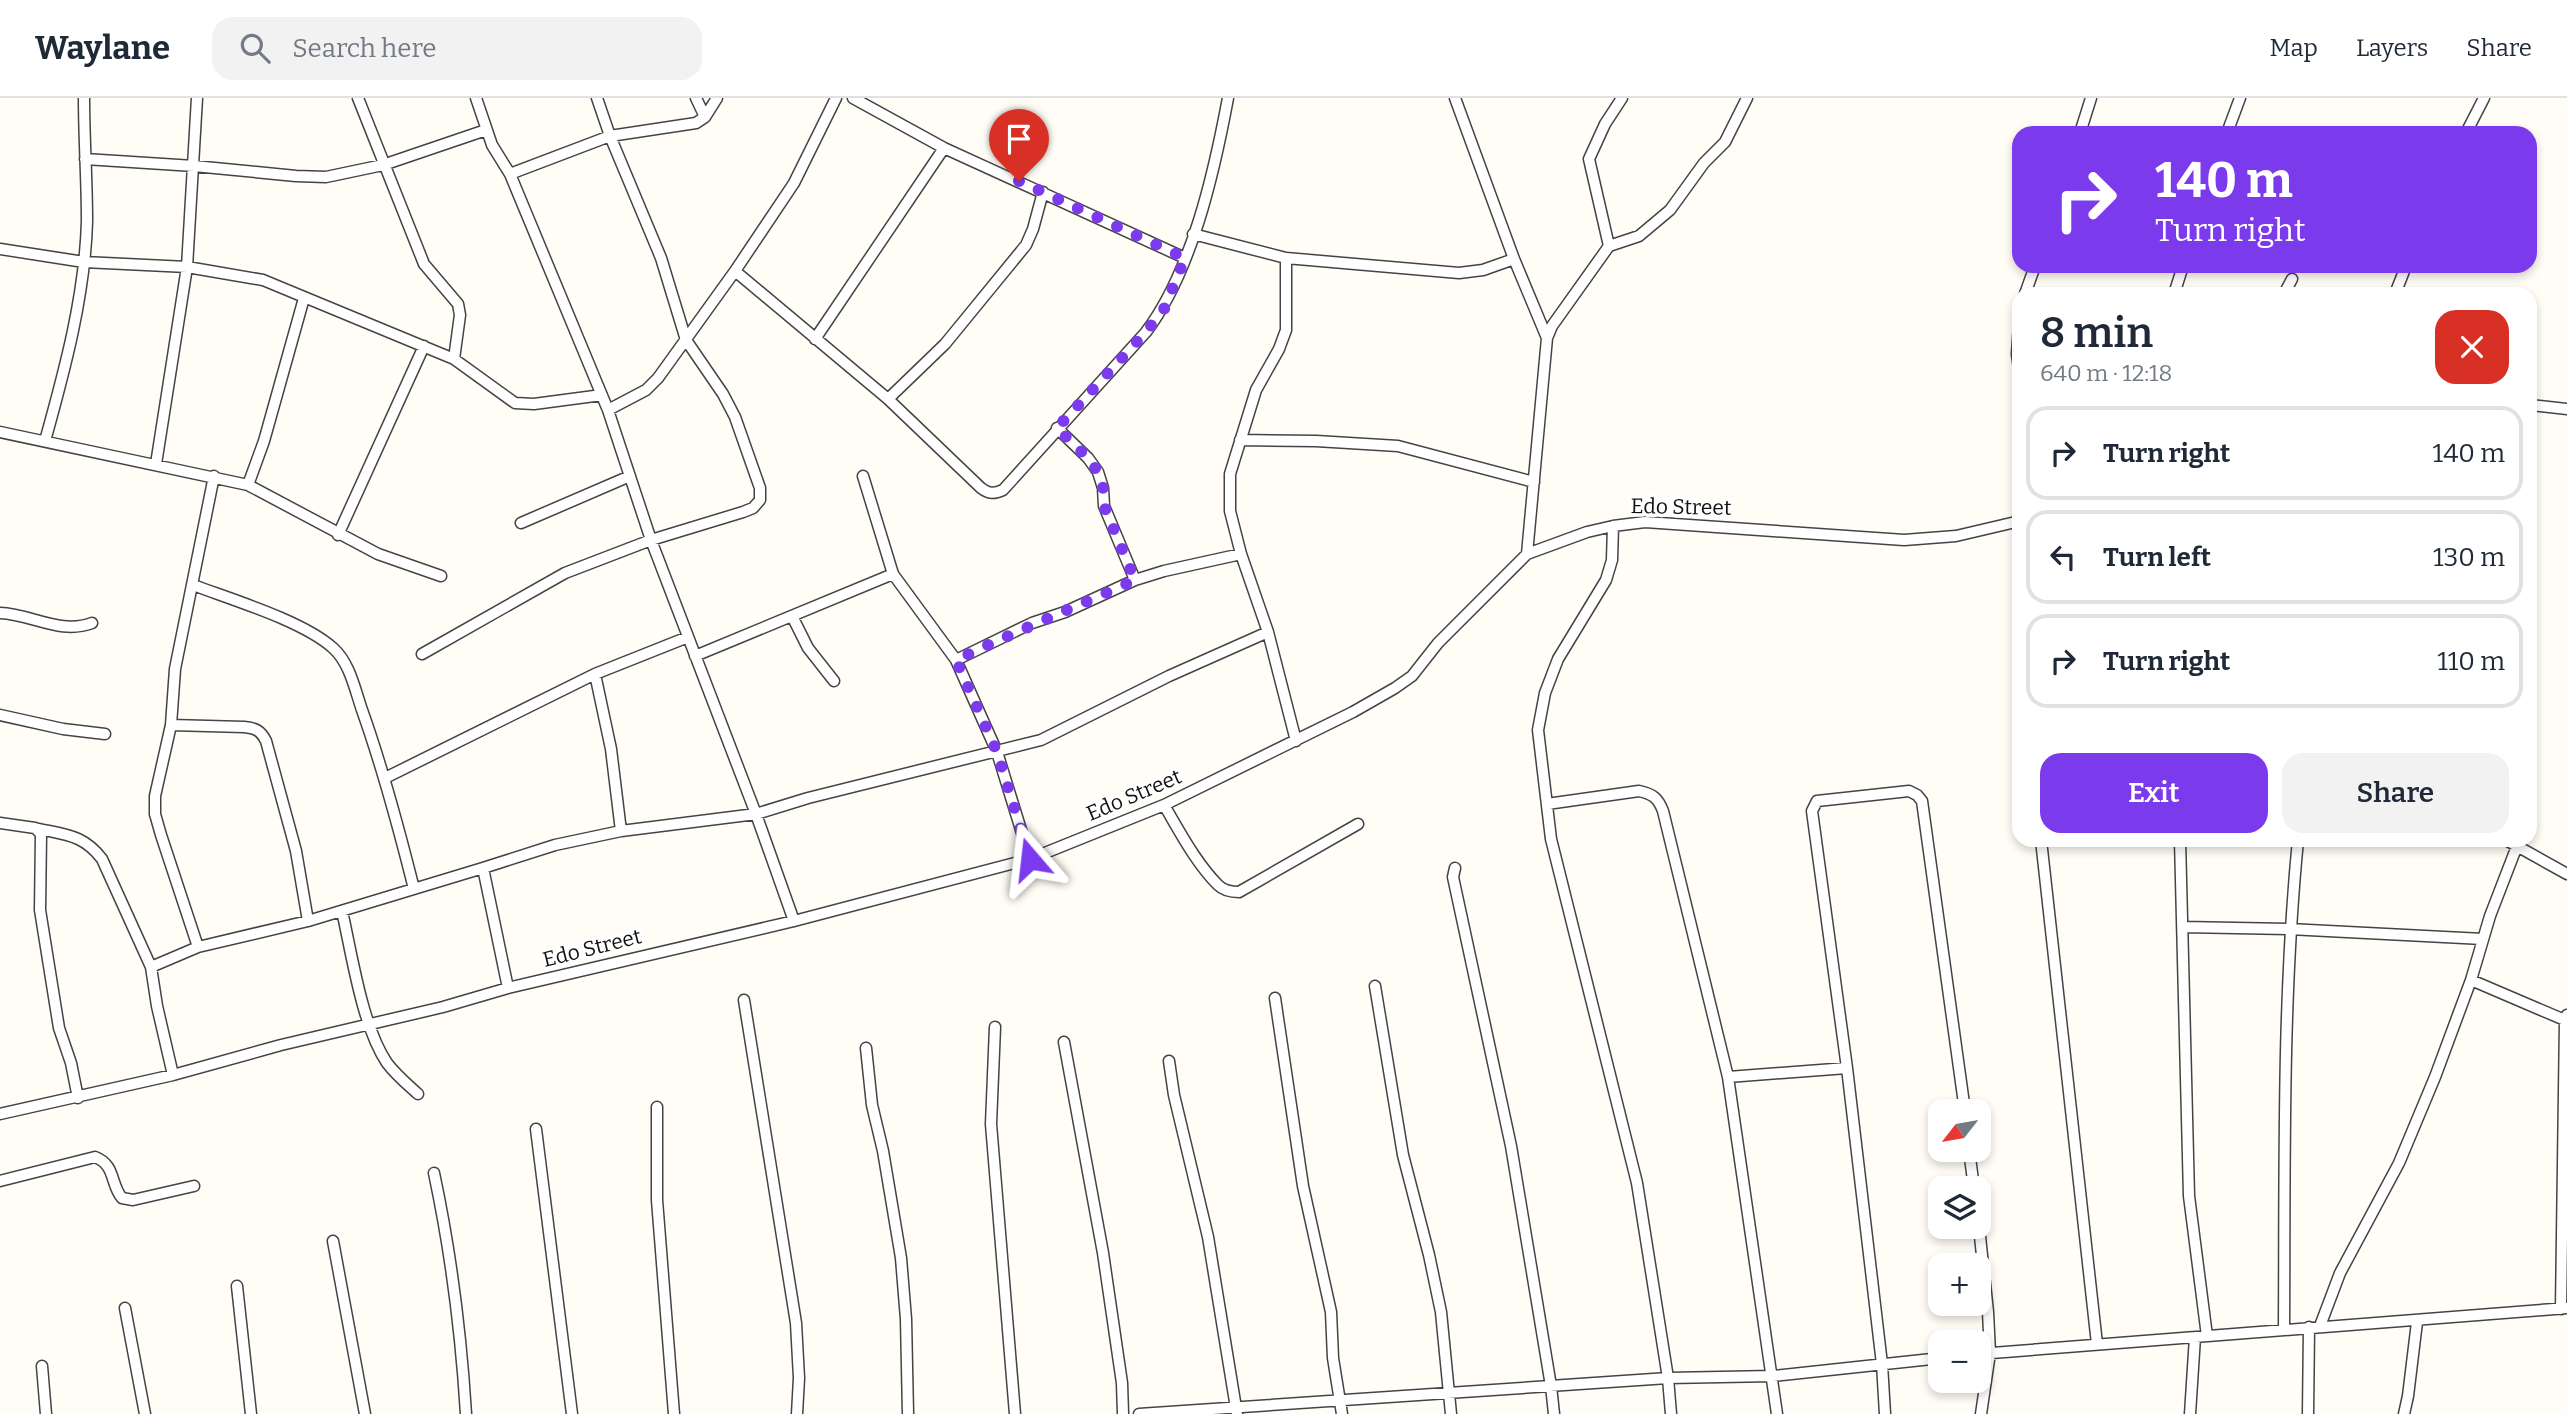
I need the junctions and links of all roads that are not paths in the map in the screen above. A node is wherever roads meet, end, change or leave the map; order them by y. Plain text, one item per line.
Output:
1 (83, 98) edge
2 (197, 98) edge
3 (358, 98) edge
4 (476, 98) edge
5 (597, 98) edge
6 (696, 98) edge
7 (717, 98) edge
8 (836, 98) edge
9 (853, 98) edge
10 (1228, 98) edge
11 (1455, 98) edge
12 (1622, 98) edge
13 (1747, 98) edge
14 (2091, 98) edge
15 (2241, 98) edge
16 (2484, 98) edge
17 (705, 117) junction
18 (2082, 126) edge
19 (2230, 126) edge
20 (2470, 126) edge
21 (486, 130) junction
22 (610, 136) junction
23 (944, 148) junction
24 (85, 159) junction
25 (383, 164) junction
26 (194, 166) junction
27 (510, 174) junction
28 (1044, 192) junction
29 (1193, 234) junction
30 (1609, 246) junction
31 (0, 249) edge
32 (1185, 258) junction
33 (1286, 258) junction
34 (1514, 258) junction
35 (84, 262) junction
36 (187, 267) junction
37 (735, 271) junction
38 (2292, 279) dead end
39 (2288, 287) edge
40 (304, 298) junction
41 (1547, 338) junction
42 (816, 339) junction
43 (686, 340) junction
44 (424, 346) junction
45 (454, 359) junction
46 (602, 395) junction
47 (2567, 396) edge
48 (888, 399) junction
49 (2537, 406) edge
50 (2564, 408) edge
51 (608, 410) junction
52 (1057, 428) junction
53 (0, 432) edge
54 (1240, 440) junction
55 (45, 441) junction
56 (156, 464) junction
57 (214, 476) junction
58 (630, 476) junction
59 (863, 476) dead end
60 (1534, 482) junction
61 (248, 485) junction
62 (521, 523) dead end
63 (2012, 523) edge
64 (1613, 526) junction
65 (338, 535) junction
66 (651, 540) junction
67 (1241, 554) junction
68 (1527, 554) junction
69 (893, 574) junction
70 (441, 576) dead end
71 (1135, 580) junction
72 (193, 585) junction
73 (0, 613) edge
74 (792, 616) junction
75 (92, 622) dead end
76 (1268, 632) junction
77 (688, 637) junction
78 (422, 653) dead end
79 (695, 656) junction
80 (956, 660) junction
81 (595, 674) junction
82 (834, 681) dead end
83 (0, 715) edge
84 (171, 725) junction
85 (105, 734) dead end
86 (1296, 741) junction
87 (997, 752) junction
88 (385, 778) junction
89 (1547, 804) junction
90 (1164, 806) junction
91 (756, 814) junction
92 (0, 823) edge
93 (1358, 824) dead end
94 (36, 828) junction
95 (621, 831) junction
96 (2041, 847) edge
97 (2180, 847) edge
98 (2297, 847) edge
99 (2517, 847) edge
100 (2519, 847) edge
101 (1030, 859) junction
102 (483, 868) junction
103 (1455, 868) dead end
104 (2567, 874) edge
105 (414, 889) junction
106 (342, 911) junction
107 (308, 921) junction
108 (794, 921) junction
109 (2183, 927) junction
110 (2290, 929) junction
111 (2483, 939) junction
112 (198, 947) junction
113 (151, 967) junction
114 (2471, 980) junction
115 (1375, 986) dead end
116 (508, 988) junction
117 (1275, 998) dead end
118 (744, 1000) dead end
119 (2566, 1018) edge
120 (369, 1024) junction
121 (995, 1027) dead end
122 (1064, 1042) dead end
123 (866, 1048) dead end
124 (1169, 1061) dead end
125 (1847, 1068) junction
126 (173, 1075) junction
127 (1728, 1077) junction
128 (418, 1094) dead end
129 (78, 1098) junction
130 (1963, 1099) edge
131 (657, 1107) dead end
132 (0, 1114) edge
133 (536, 1129) dead end
134 (434, 1173) dead end
135 (0, 1181) edge
136 (194, 1186) dead end
137 (1980, 1239) edge
138 (334, 1241) dead end
139 (237, 1286) dead end
140 (125, 1308) dead end
141 (2564, 1309) edge
142 (2417, 1322) junction
143 (2314, 1327) junction
144 (2284, 1329) junction
145 (1985, 1330) edge
146 (2207, 1336) junction
147 (2195, 1337) junction
148 (2097, 1344) junction
149 (1991, 1353) edge
150 (1928, 1359) edge
151 (1882, 1364) junction
152 (42, 1366) dead end
153 (1773, 1376) junction
154 (1668, 1378) junction
155 (1551, 1386) junction
156 (1450, 1393) junction
157 (1981, 1393) edge
158 (1339, 1401) junction
159 (1237, 1411) edge
160 (46, 1414) edge
161 (145, 1414) edge
162 (251, 1414) edge
163 (365, 1414) edge
164 (466, 1414) edge
165 (572, 1414) edge
166 (674, 1414) edge
167 (797, 1414) edge
168 (908, 1414) edge
169 (1015, 1414) edge
170 (1123, 1414) edge
171 (1139, 1414) edge
172 (1342, 1414) edge
173 (1451, 1414) edge
174 (1554, 1414) edge
175 (1671, 1414) edge
176 (1777, 1414) edge
177 (1885, 1414) edge
178 (1980, 1414) edge
179 (2190, 1414) edge
180 (2308, 1414) edge
181 (2404, 1414) edge

1 - 24 street
2 - 26 street
3 - 25 street
4 - 21 street
5 - 22 street
6 - 17 street
7 - 17 street
8 - 37 street
9 - 23 street
10 - 29 street
11 - 34 street
12 - 30 street
13 - 30 street
14 - 18 street
15 - 19 street
16 - 20 street
17 - 22 street
21 - 25 street
21 - 27 street
22 - 27 street
22 - 43 street
23 - 28 street
23 - 42 street
24 - 26 street
24 - 35 street
25 - 26 street
25 - 45 street
26 - 36 street
27 - 46 street
28 - 32 street
28 - 48 street
29 - 32 street
29 - 33 street
30 - 41 street
31 - 35 street
32 - 52 street
33 - 34 street
33 - 54 street
34 - 41 street
35 - 36 street
35 - 55 street
36 - 40 street
36 - 56 street
37 - 42 street
37 - 43 street
38 - 39 street
40 - 44 street
40 - 61 street
41 - 60 street
42 - 48 street
43 - 51 street
43 - 66 street
44 - 45 street
44 - 65 street
45 - 46 street
46 - 51 street
47 - 50 street
48 - 52 street
49 - 50 street
51 - 58 street
52 - 71 street
53 - 55 street
54 - 60 street
54 - 67 street
55 - 56 street
56 - 57 street
57 - 61 street
57 - 72 street
58 - 62 street
58 - 66 street
59 - 69 street
60 - 68 street
61 - 65 street
63 - 64 street, Edo Street
64 - 68 street, Edo Street
64 - 89 street
65 - 70 street
66 - 77 street
66 - 78 street
67 - 71 street
67 - 76 street
68 - 86 street, Edo Street
69 - 74 street
69 - 80 street
71 - 80 street
72 - 84 street
72 - 88 street
73 - 75 street
74 - 79 street
74 - 82 street
76 - 86 street
76 - 87 street
77 - 79 street
77 - 81 street
79 - 91 street
80 - 87 street
81 - 88 street
81 - 95 street
83 - 85 street
84 - 107 street
84 - 112 street
86 - 90 street, Edo Street
87 - 91 street
87 - 101 street
88 - 105 street
89 - 127 street
89 - 154 street
90 - 93 street
90 - 101 street, Edo Street
91 - 95 street
91 - 108 street
92 - 94 street
94 - 113 street
94 - 129 street
95 - 102 street
96 - 148 street
97 - 109 street
98 - 110 street
99 - 111 street
100 - 104 street
101 - 108 street, Edo Street
102 - 105 street
102 - 116 street
103 - 155 street
105 - 106 street
106 - 107 street
106 - 120 street
107 - 112 street
108 - 116 street, Edo Street
109 - 110 street
109 - 146 street
110 - 111 street
110 - 144 street
111 - 114 street
112 - 113 street
113 - 126 street
114 - 119 street
114 - 143 street
115 - 156 street
116 - 120 street, Edo Street
117 - 158 street
118 - 167 street
119 - 141 street
120 - 126 street, Edo Street
120 - 128 street
121 - 169 street
122 - 170 street
123 - 168 street
124 - 159 street
125 - 127 street
125 - 130 street
125 - 151 street
126 - 129 street, Edo Street
127 - 153 street
129 - 132 street, Edo Street
131 - 166 street
133 - 165 street
134 - 164 street
135 - 136 street
137 - 145 street
138 - 163 street
139 - 162 street
140 - 161 street
141 - 142 street
142 - 143 street
142 - 181 street
143 - 144 street
143 - 180 street
144 - 146 street
146 - 147 street
147 - 148 street
147 - 179 street
148 - 149 street
150 - 151 street
151 - 153 street
151 - 177 street
152 - 160 street
153 - 154 street
153 - 176 street
154 - 155 street
154 - 175 street
155 - 156 street
155 - 174 street
156 - 158 street
156 - 173 street
157 - 178 street
158 - 159 street
158 - 172 street
159 - 171 street

